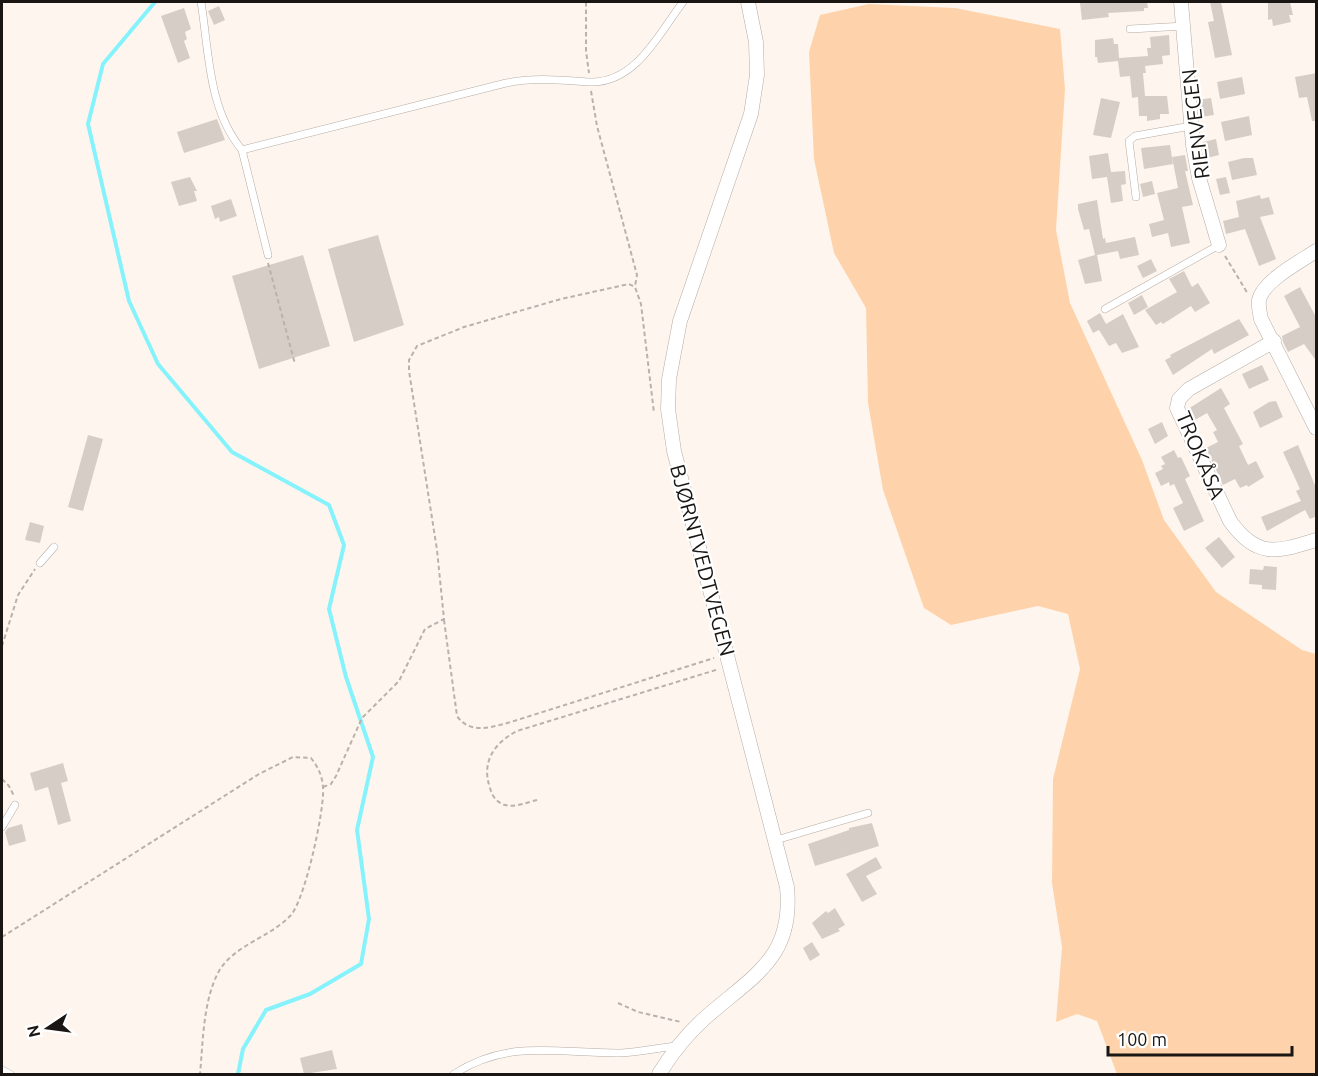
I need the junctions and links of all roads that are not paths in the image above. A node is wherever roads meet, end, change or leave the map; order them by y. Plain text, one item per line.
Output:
1 (201, 2) edge
2 (683, 2) edge
3 (748, 2) edge
4 (1181, 2) edge
5 (1185, 26) junction
6 (1130, 29) dead end
7 (1191, 126) junction
8 (242, 150) junction
9 (1136, 197) dead end
10 (1220, 245) joint
11 (1317, 251) edge
12 (268, 255) road end
13 (1105, 309) dead end
14 (1274, 341) junction
15 (1317, 428) edge
16 (1317, 540) edge
17 (54, 547) dead end
18 (40, 563) road end
19 (15, 805) road end
20 (868, 813) dead end
21 (2, 827) edge
22 (776, 840) junction
23 (677, 1046) junction
24 (2, 1070) edge
25 (10, 1074) edge
26 (454, 1074) edge
27 (659, 1074) edge

1 - 8 lane
2 - 8 lane
3 - 22 street, BJØRNTVEDTVEGEN
4 - 5 street, RIENVEGEN
5 - 6 lane
5 - 7 street, RIENVEGEN
7 - 9 lane
7 - 10 street, RIENVEGEN
8 - 12 lane
10 - 13 lane
11 - 14 street
14 - 15 street
14 - 16 street, TROKÅSA
17 - 18 lane
19 - 21 lane
20 - 22 lane
22 - 23 street, BJØRNTVEDTVEGEN
23 - 26 lane
23 - 27 street, BJØRNTVEDTVEGEN
24 - 25 lane

